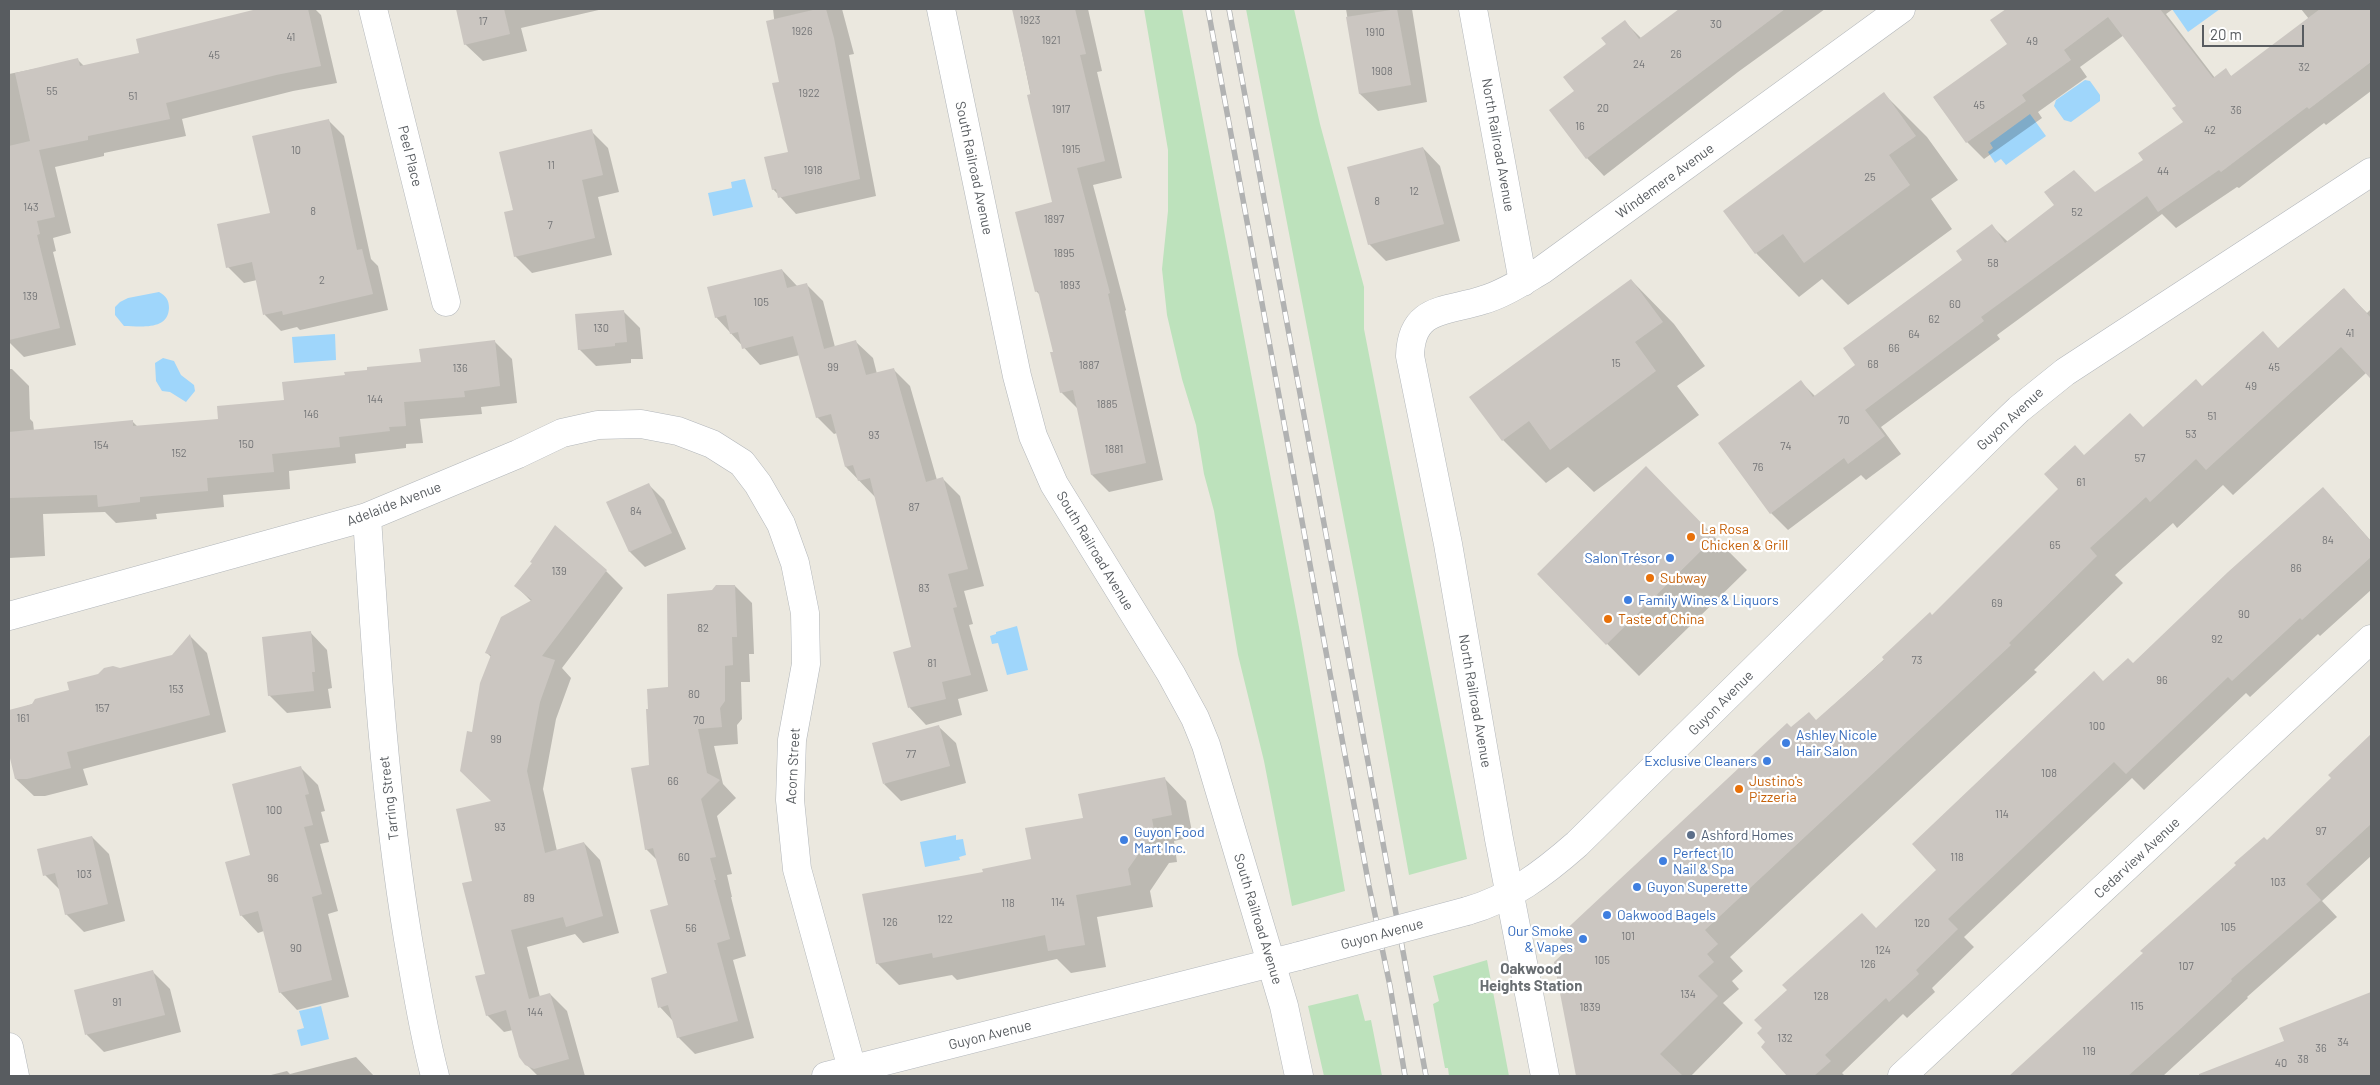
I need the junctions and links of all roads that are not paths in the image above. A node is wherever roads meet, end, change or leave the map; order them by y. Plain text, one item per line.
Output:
1 (374, 9) edge
2 (941, 9) edge
3 (1473, 9) edge
4 (1901, 9) edge
5 (2371, 172) edge
6 (1523, 282) junction
7 (446, 302) dead end
8 (1417, 327) joint
9 (742, 463) joint
10 (366, 517) junction
11 (9, 616) edge
12 (2371, 640) edge
13 (1511, 893) junction
14 (1270, 964) junction
15 (9, 1047) edge
16 (853, 1073) edge
17 (15, 1076) edge
18 (435, 1076) edge
19 (826, 1076) edge
20 (1299, 1076) edge
21 (1545, 1076) edge
22 (1902, 1076) edge

1 - 7 street, Peel Place
2 - 14 street, South Railroad Avenue
3 - 6 street, North Railroad Avenue
4 - 6 street, Windemere Avenue
5 - 13 street, Guyon Avenue
6 - 8 street, Windemere Avenue
8 - 13 street, North Railroad Avenue
9 - 10 street, Adelaide Avenue
9 - 16 street, Acorn Street
10 - 11 street, Adelaide Avenue
10 - 18 street, Tarring Street
12 - 22 street, Cedarview Avenue
13 - 14 street, Guyon Avenue, bridge
13 - 21 street, North Railroad Avenue
14 - 16 street, Guyon Avenue
14 - 20 street, South Railroad Avenue
15 - 17 street
16 - 19 street, Guyon Avenue

